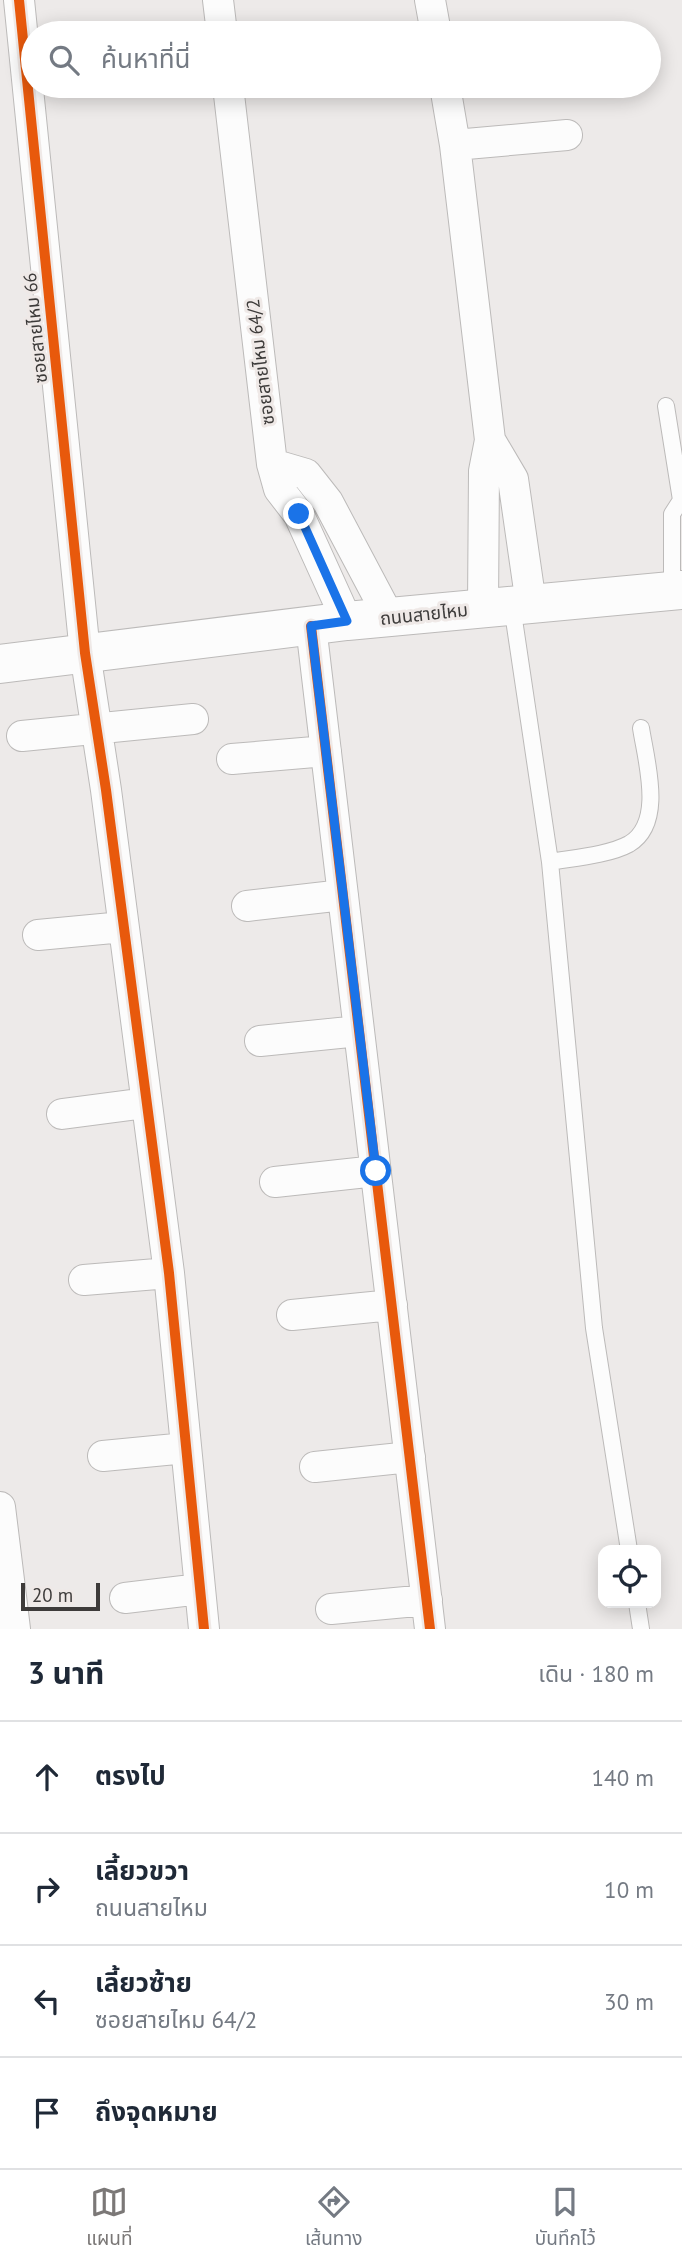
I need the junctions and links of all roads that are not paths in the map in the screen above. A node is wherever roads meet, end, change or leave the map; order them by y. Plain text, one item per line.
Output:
1 (19, 0) edge
2 (218, 0) edge
3 (430, 0) edge
4 (21, 21) edge
5 (221, 21) edge
6 (434, 21) edge
7 (29, 98) edge
8 (229, 98) edge
9 (447, 98) edge
10 (567, 135) dead end
11 (454, 145) junction
12 (666, 406) dead end
13 (490, 440) junction
14 (272, 464) junction
15 (681, 500) edge
16 (677, 591) edge
17 (509, 606) junction
18 (390, 619) junction
19 (329, 624) junction
20 (85, 653) junction
21 (0, 664) edge
22 (193, 719) dead end
23 (641, 728) dead end
24 (97, 729) junction
25 (22, 736) dead end
26 (326, 751) junction
27 (232, 759) dead end
28 (550, 862) junction
29 (343, 895) junction
30 (247, 906) dead end
31 (123, 927) junction
32 (38, 935) dead end
33 (359, 1031) junction
34 (260, 1041) dead end
35 (146, 1103) junction
36 (62, 1114) dead end
37 (376, 1171) junction
38 (275, 1182) dead end
39 (169, 1273) junction
40 (84, 1280) dead end
41 (391, 1305) junction
42 (292, 1315) dead end
43 (186, 1448) junction
44 (103, 1456) dead end
45 (410, 1457) junction
46 (316, 1467) dead end
47 (0, 1507) edge
48 (0, 1513) edge
49 (628, 1545) edge
50 (200, 1589) junction
51 (125, 1598) dead end
52 (427, 1600) junction
53 (638, 1608) edge
54 (331, 1609) dead end
55 (15, 1629) edge
56 (204, 1629) edge
57 (430, 1629) edge
58 (641, 1629) edge

1 - 4 street, ซอยสายไหม 66
2 - 5 street
3 - 6 street
7 - 20 street, ซอยสายไหม 66
8 - 14 street, ซอยสายไหม 64/2
9 - 11 street
10 - 11 street
11 - 13 street
12 - 15 lane
13 - 17 street
13 - 17 street
14 - 18 street
14 - 19 street, ซอยสายไหม 64/2
15 - 16 lane
16 - 17 main road, ถนนสายไหม
17 - 18 main road, ถนนสายไหม
17 - 28 lane
18 - 19 main road, ถนนสายไหม
19 - 20 main road, ถนนสายไหม
19 - 26 street, ซอยสายไหม 64/2
20 - 21 main road, ถนนสายไหม
20 - 24 street, ซอยสายไหม 66
22 - 24 street
23 - 28 lane
24 - 25 street
24 - 31 street, ซอยสายไหม 66
26 - 27 street
26 - 29 street, ซอยสายไหม 64/2
28 - 49 lane
29 - 30 street
29 - 33 street, ซอยสายไหม 64/2
31 - 32 street
31 - 35 street, ซอยสายไหม 66
33 - 34 street
33 - 37 street, ซอยสายไหม 64/2
35 - 36 street
35 - 39 street, ซอยสายไหม 66
37 - 38 street
37 - 41 street, ซอยสายไหม 64/2
39 - 40 street
39 - 43 street, ซอยสายไหม 66
41 - 42 street
41 - 45 street, ซอยสายไหม 64/2
43 - 44 street
43 - 50 street, ซอยสายไหม 66
45 - 46 street
45 - 52 street, ซอยสายไหม 64/2
47 - 48 street
48 - 55 street
50 - 51 street
50 - 56 street, ซอยสายไหม 66
52 - 54 street
52 - 57 street, ซอยสายไหม 64/2
53 - 58 lane

